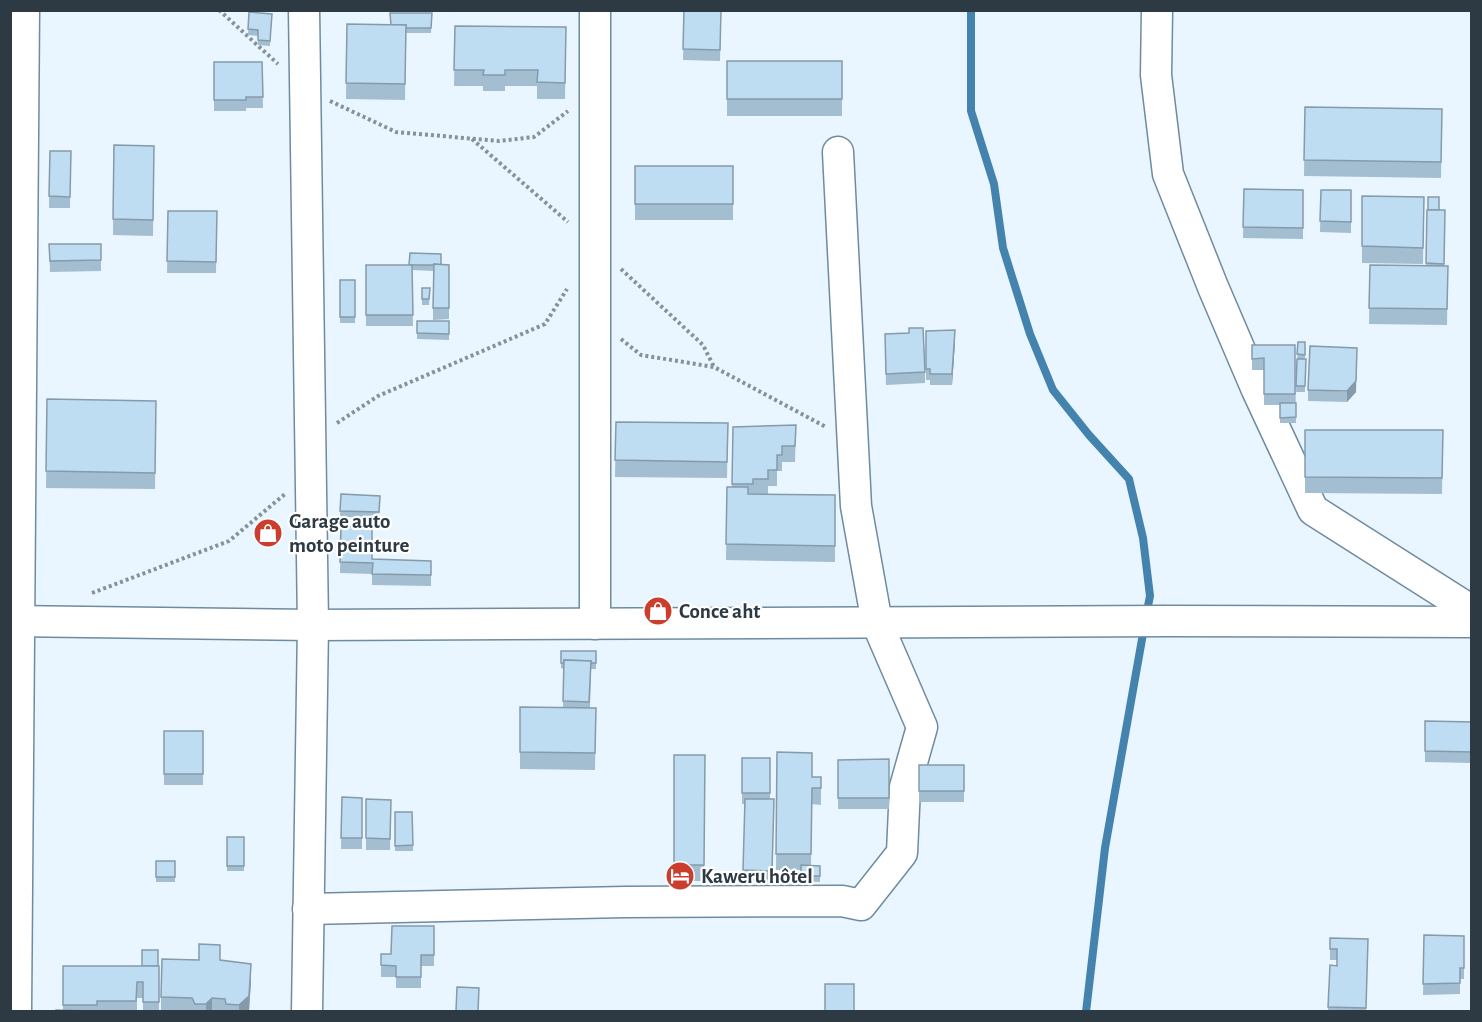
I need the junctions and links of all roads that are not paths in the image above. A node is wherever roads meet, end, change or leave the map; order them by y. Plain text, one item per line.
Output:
1 (24, 10) edge
2 (304, 10) edge
3 (1157, 10) edge
4 (595, 12) dead end
5 (838, 152) dead end
6 (1472, 611) edge
7 (15, 621) edge
8 (1472, 622) edge
9 (877, 623) junction
10 (595, 624) junction
11 (313, 625) junction
12 (308, 909) junction
13 (16, 1011) edge
14 (307, 1011) edge

1 - 7 street
2 - 11 street
3 - 6 street
4 - 10 street
5 - 9 street
7 - 11 street
7 - 13 street
8 - 9 street
9 - 10 street
9 - 12 street
10 - 11 street
11 - 12 street
12 - 14 street

